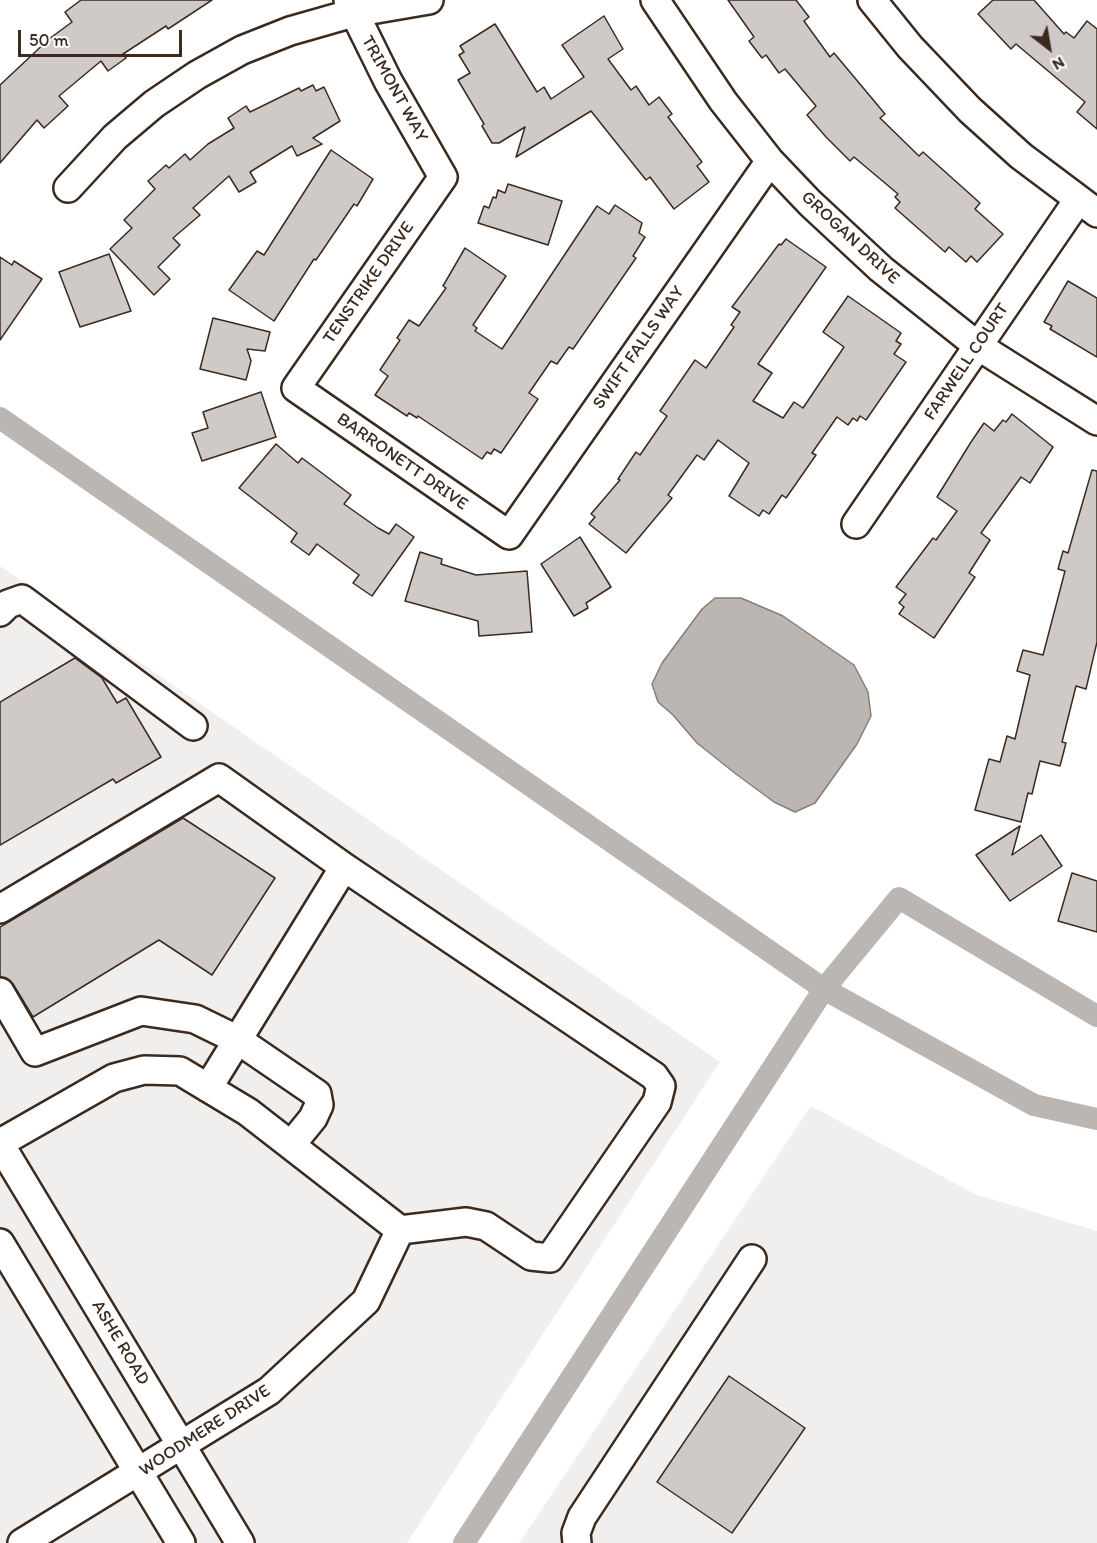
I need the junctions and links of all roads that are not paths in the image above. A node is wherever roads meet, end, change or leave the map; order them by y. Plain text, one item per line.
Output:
1 (429, 0) edge
2 (656, 0) edge
3 (872, 0) edge
4 (351, 7) edge
5 (770, 160) junction
6 (443, 177) joint
7 (68, 188) dead end
8 (1087, 206) edge
9 (978, 346) junction
10 (296, 388) joint
11 (1097, 421) edge
12 (856, 524) dead end
13 (509, 535) joint
14 (0, 612) edge
15 (193, 726) dead end
16 (344, 867) junction
17 (0, 909) edge
18 (0, 992) edge
19 (238, 1040) junction
20 (208, 1088) junction
21 (0, 1143) edge
22 (291, 1145) junction
23 (400, 1230) junction
24 (0, 1243) edge
25 (752, 1259) dead end
26 (182, 1447) junction
27 (139, 1473) junction
28 (22, 1543) edge
29 (181, 1543) edge
30 (240, 1543) edge
31 (577, 1543) edge

1 - 4 street
2 - 5 street, GROGAN DRIVE
3 - 8 street
4 - 6 street, TRIMONT WAY
4 - 7 street
5 - 9 street, GROGAN DRIVE
5 - 13 street, SWIFT FALLS WAY
6 - 10 street, TENSTRIKE DRIVE
8 - 9 street, FARWELL COURT
9 - 11 street, GROGAN DRIVE
9 - 12 street, FARWELL COURT
10 - 13 street, BARRONETT DRIVE
14 - 15 street
16 - 17 street
16 - 19 street
16 - 23 street
18 - 19 street
19 - 20 street
19 - 22 street
20 - 21 street
20 - 22 street
21 - 26 street, ASHE ROAD
22 - 23 street
23 - 26 street, WOODMERE DRIVE
24 - 27 street
25 - 31 street
26 - 27 street, WOODMERE DRIVE
26 - 30 street, ASHE ROAD
27 - 28 street, WOODMERE DRIVE
27 - 29 street

